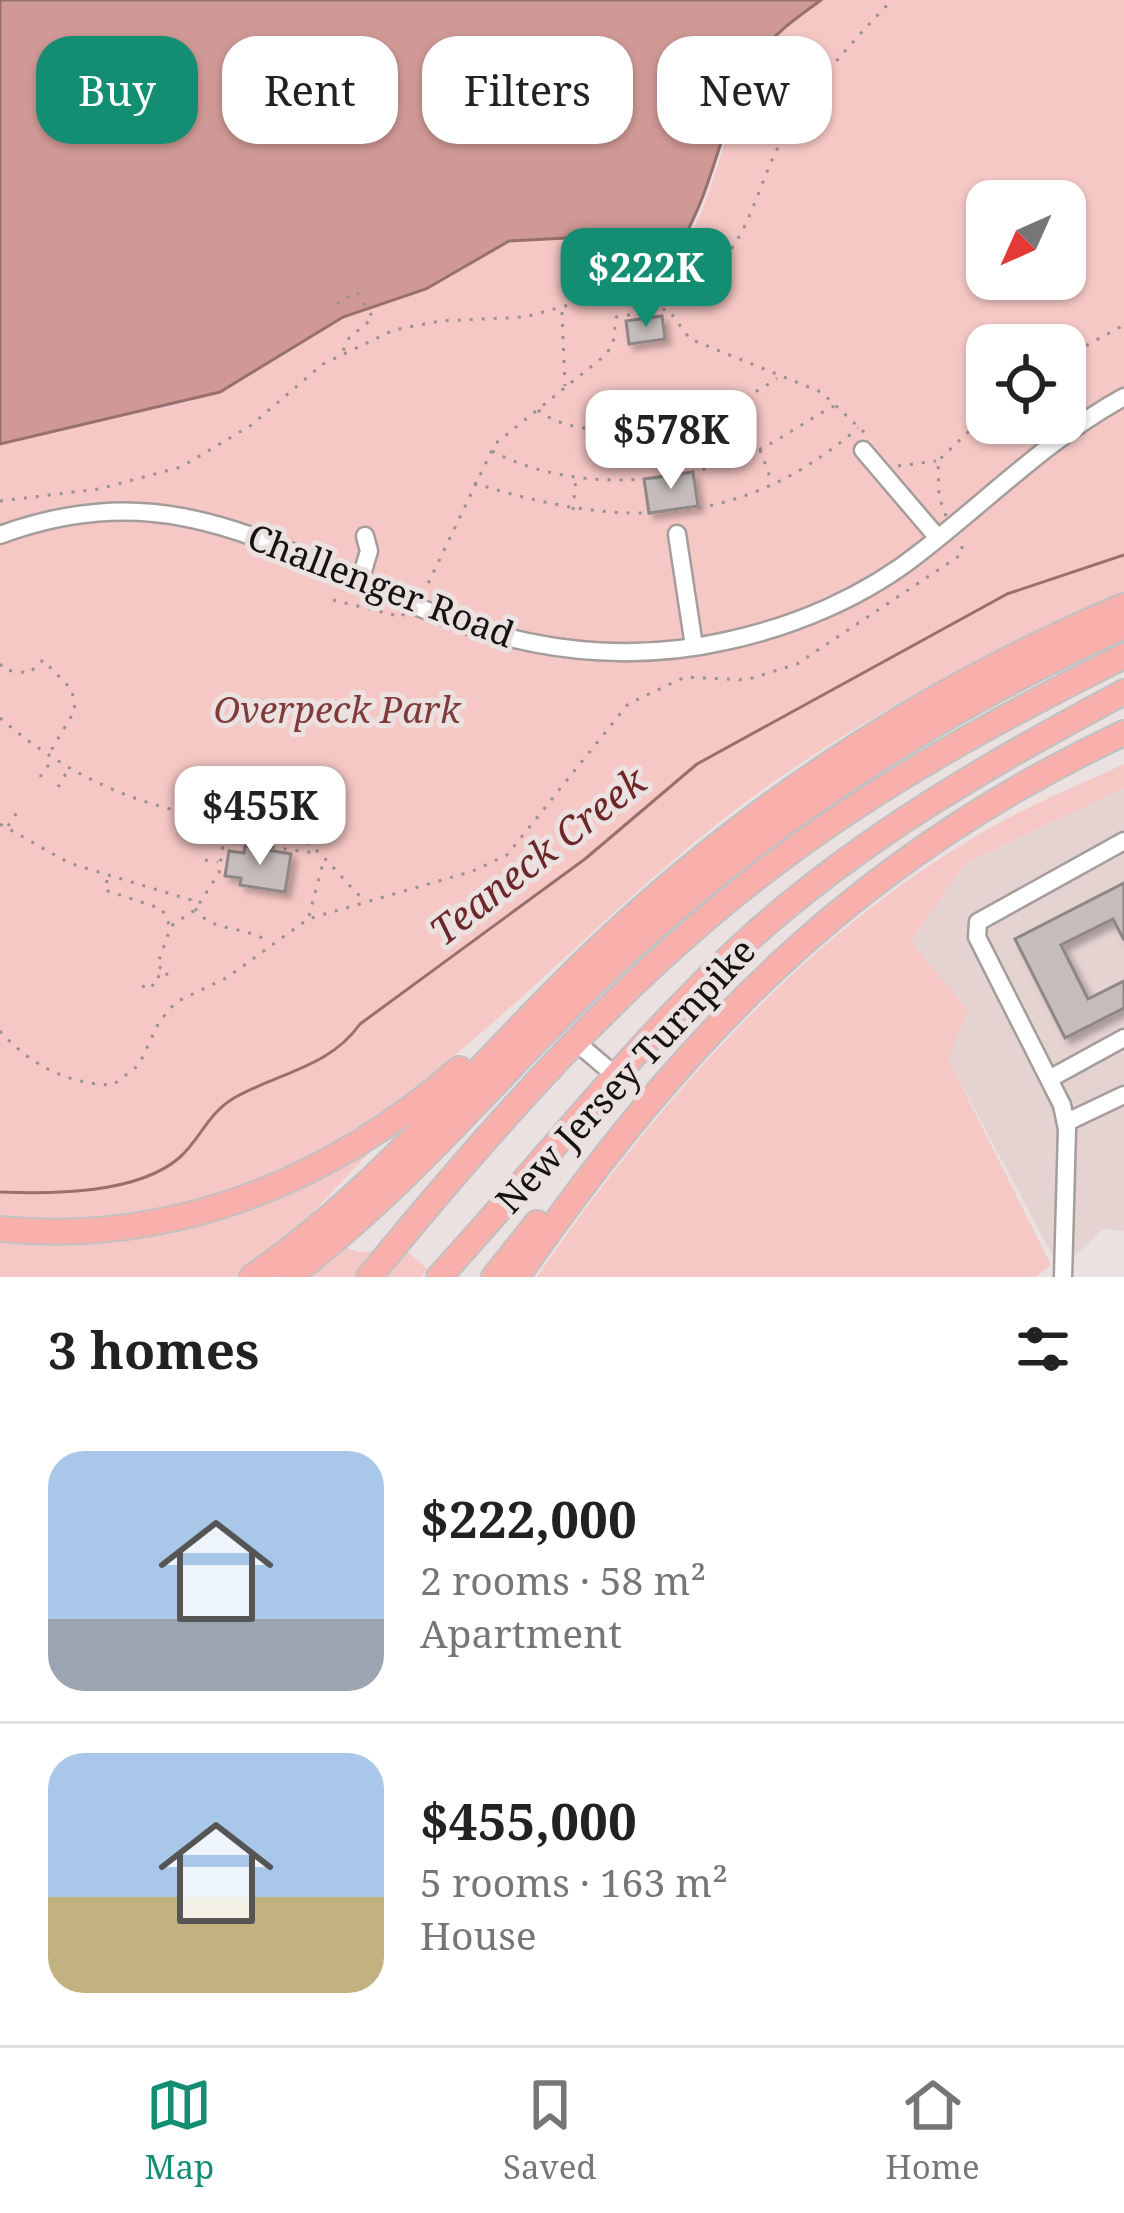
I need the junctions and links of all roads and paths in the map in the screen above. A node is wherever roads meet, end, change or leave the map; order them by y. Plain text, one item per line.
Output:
1 (892, 0) edge
2 (337, 304) dead end
3 (562, 308) junction
4 (1124, 325) edge
5 (1086, 346) edge
6 (342, 353) junction
7 (779, 377) junction
8 (565, 388) junction
9 (1124, 397) edge
10 (838, 404) junction
11 (538, 410) junction
12 (860, 427) junction
13 (966, 434) edge
14 (867, 445) joint
15 (490, 450) junction
16 (759, 450) junction
17 (938, 461) junction
18 (898, 472) dead end
19 (576, 476) junction
20 (772, 482) junction
21 (473, 483) junction
22 (0, 501) edge
23 (573, 512) junction
24 (934, 513) dead end
25 (950, 521) junction
26 (676, 533) dead end
27 (0, 535) edge
28 (365, 536) dead end
29 (938, 538) junction
30 (360, 581) junction
31 (332, 600) dead end
32 (409, 602) junction
33 (1124, 606) edge
34 (1124, 626) edge
35 (694, 646) junction
36 (1124, 656) edge
37 (0, 664) edge
38 (5, 670) junction
39 (0, 676) edge
40 (1124, 692) edge
41 (1124, 710) edge
42 (0, 718) edge
43 (1124, 733) edge
44 (1019, 750) junction
45 (50, 757) junction
46 (69, 769) junction
47 (40, 777) dead end
48 (58, 788) dead end
49 (18, 811) dead end
50 (226, 821) junction
51 (0, 824) edge
52 (7, 828) junction
53 (223, 841) junction
54 (1124, 842) edge
55 (317, 853) junction
56 (205, 860) dead end
57 (324, 861) junction
58 (220, 862) junction
59 (108, 878) junction
60 (364, 900) junction
61 (195, 910) junction
62 (308, 919) junction
63 (171, 926) junction
64 (269, 944) junction
65 (142, 986) dead end
66 (546, 1000) junction
67 (0, 1031) edge
68 (1124, 1038) edge
69 (576, 1042) junction
70 (674, 1069) junction
71 (617, 1076) junction
72 (1051, 1078) junction
73 (527, 1094) junction
74 (1124, 1095) edge
75 (1067, 1123) junction
76 (0, 1229) edge
77 (1062, 1274) edge
78 (252, 1277) edge
79 (288, 1277) edge
80 (354, 1277) edge
81 (369, 1277) edge
82 (439, 1277) edge
83 (494, 1277) edge
84 (517, 1277) edge

1 - 3 path
2 - 6 path
3 - 6 path
3 - 8 path
4 - 5 path
6 - 22 path
7 - 8 path
7 - 10 path
7 - 11 path
8 - 11 path
9 - 25 street, Challenger Road
10 - 12 path
10 - 16 path
11 - 15 path
12 - 14 path
12 - 20 path
13 - 17 path
14 - 29 street
15 - 19 path
15 - 21 path
16 - 19 path
16 - 20 path
17 - 18 path
17 - 25 path
19 - 23 path
20 - 23 path
21 - 23 path
21 - 32 path
24 - 25 path
25 - 29 street, Challenger Road
25 - 60 path
26 - 35 street
27 - 30 street, Challenger Road
28 - 30 street
29 - 35 street, Challenger Road
30 - 32 street, Challenger Road
31 - 32 path
32 - 35 street, Challenger Road
33 - 66 highway
34 - 79 highway
36 - 69 highway
37 - 38 path
38 - 39 path
38 - 45 path
40 - 44 highway, New Jersey Turnpike
41 - 44 highway
42 - 45 path
43 - 70 highway
44 - 71 highway, New Jersey Turnpike
45 - 46 path
45 - 47 path
46 - 48 path
46 - 50 path
49 - 52 path
50 - 53 path
50 - 55 path
51 - 52 path
52 - 59 path
53 - 55 path
53 - 58 path
54 - 72 street
55 - 57 path
56 - 58 path
57 - 60 path
57 - 62 path
58 - 61 path
59 - 61 path
59 - 63 path
60 - 62 path
61 - 63 path
61 - 64 path
62 - 64 path
63 - 65 path
64 - 67 path
66 - 76 highway
66 - 78 highway
68 - 72 street
69 - 71 street
69 - 73 highway
70 - 83 highway
70 - 84 highway
71 - 82 highway, New Jersey Turnpike
72 - 75 street
73 - 80 highway
73 - 81 highway
74 - 75 street
75 - 77 street

